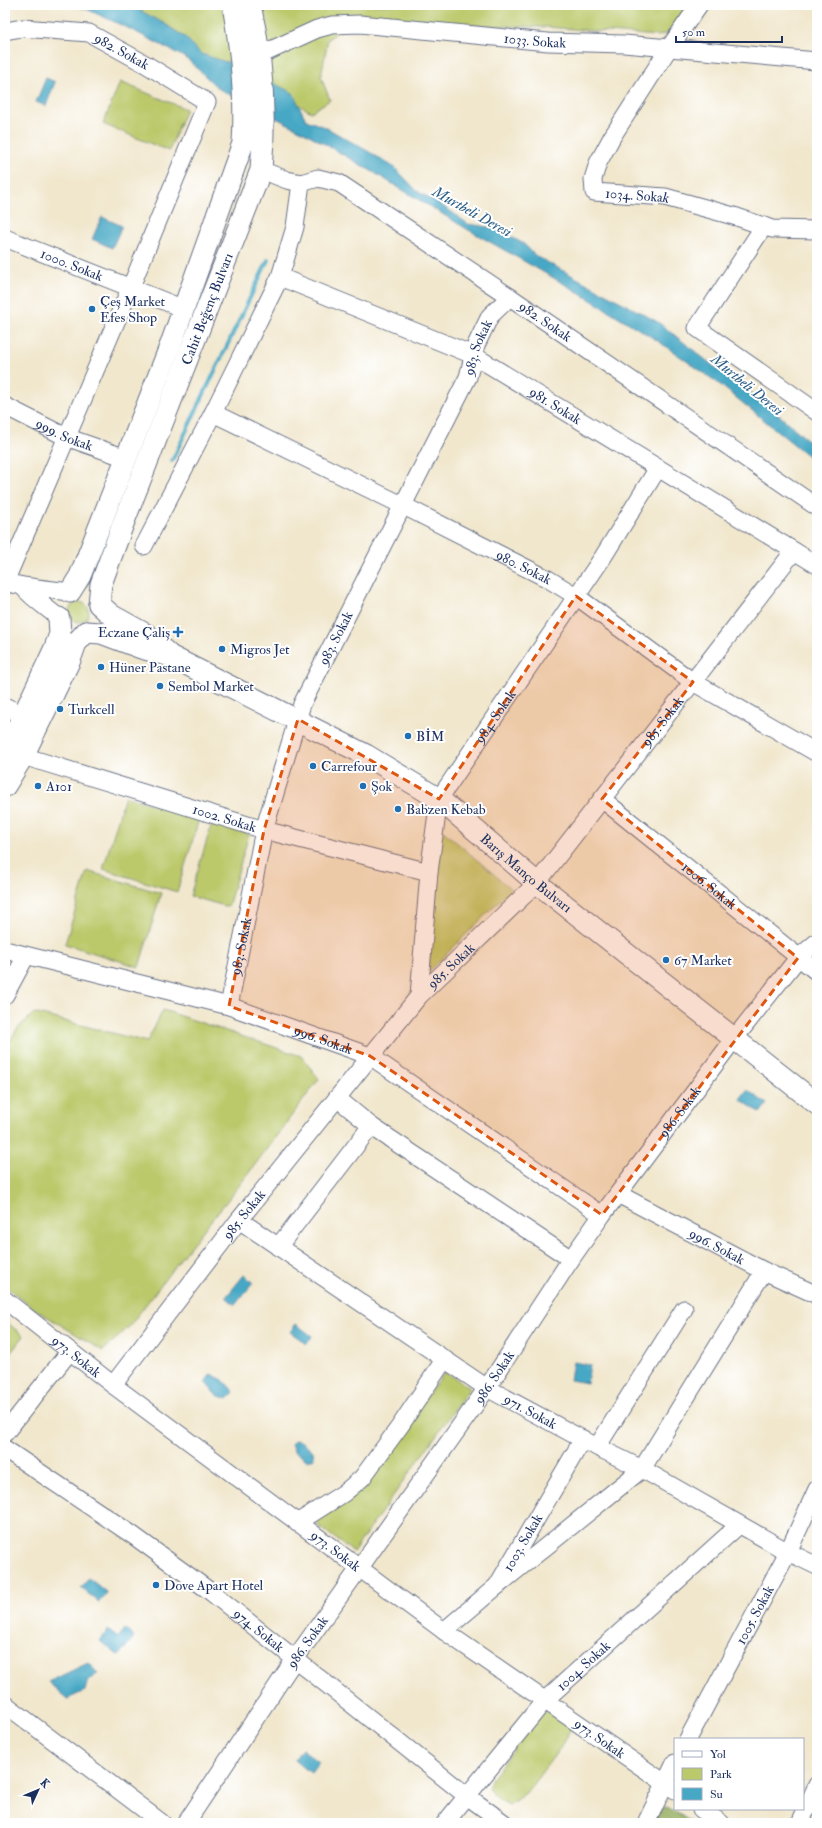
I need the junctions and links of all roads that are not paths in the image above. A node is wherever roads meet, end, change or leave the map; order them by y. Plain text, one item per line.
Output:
1 (233, 5) edge
2 (250, 5) edge
3 (699, 5) edge
4 (5, 31) edge
5 (669, 48) junction
6 (254, 56) junction
7 (817, 61) edge
8 (262, 170) junction
9 (301, 183) junction
10 (764, 226) junction
11 (817, 230) edge
12 (5, 238) edge
13 (280, 276) junction
14 (130, 288) junction
15 (510, 297) junction
16 (184, 309) junction
17 (473, 355) junction
18 (5, 406) edge
19 (214, 412) junction
20 (817, 412) edge
21 (66, 437) junction
22 (126, 458) junction
23 (658, 468) junction
24 (402, 505) junction
25 (817, 507) edge
26 (144, 546) dead end
27 (794, 551) junction
28 (817, 565) edge
29 (5, 582) edge
30 (23, 587) junction
31 (70, 592) junction
32 (576, 596) junction
33 (99, 604) junction
34 (59, 618) junction
35 (86, 632) junction
36 (170, 656) junction
37 (693, 682) junction
38 (14, 711) edge
39 (298, 719) junction
40 (817, 753) edge
41 (14, 755) edge
42 (5, 786) edge
43 (439, 799) junction
44 (602, 799) junction
45 (264, 830) junction
46 (429, 872) junction
47 (537, 883) junction
48 (817, 942) edge
49 (5, 950) edge
50 (26, 956) junction
51 (798, 958) junction
52 (817, 972) edge
53 (5, 995) edge
54 (419, 996) junction
55 (229, 1006) junction
56 (734, 1039) junction
57 (370, 1056) junction
58 (336, 1098) junction
59 (817, 1104) edge
60 (371, 1126) junction
61 (618, 1194) junction
62 (602, 1216) junction
63 (239, 1220) junction
64 (278, 1247) junction
65 (571, 1259) junction
66 (764, 1271) junction
67 (817, 1295) edge
68 (5, 1300) edge
69 (684, 1309) dead end
70 (70, 1351) junction
71 (444, 1360) junction
72 (113, 1385) junction
73 (487, 1388) junction
74 (5, 1433) edge
75 (590, 1443) junction
76 (5, 1449) edge
77 (642, 1469) junction
78 (817, 1489) edge
79 (297, 1522) junction
80 (739, 1525) junction
81 (788, 1552) junction
82 (817, 1566) edge
83 (360, 1568) junction
84 (497, 1586) junction
85 (444, 1630) junction
86 (295, 1659) junction
87 (545, 1700) junction
88 (6, 1709) edge
89 (689, 1738) edge
90 (674, 1768) edge
91 (817, 1784) edge
92 (670, 1786) edge
93 (467, 1796) junction
94 (702, 1810) edge
95 (162, 1823) edge
96 (186, 1823) edge
97 (445, 1823) edge
98 (504, 1823) edge
99 (646, 1823) edge
100 (721, 1823) edge
101 (800, 1823) edge

1 - 6 main road, Cahit Beğenç Bulvarı
2 - 6 main road, Cahit Beğenç Bulvarı
3 - 5 street
4 - 14 street, 982. Sokak
5 - 6 street, 1033. Sokak
5 - 7 street, 1033. Sokak
5 - 10 street, 1034. Sokak
6 - 8 main road, Cahit Beğenç Bulvarı
6 - 16 main road, Cahit Beğenç Bulvarı
8 - 9 street, 982. Sokak
8 - 33 main road, Cahit Beğenç Bulvarı
9 - 13 street
9 - 15 street, 982. Sokak
10 - 11 street, 1034. Sokak
10 - 20 street
12 - 14 street, 1000. Sokak
13 - 17 street, 981. Sokak
13 - 19 street
14 - 16 street, 1000. Sokak
14 - 21 street
15 - 17 street, 983. Sokak
15 - 25 street, 982. Sokak
16 - 22 main road, Cahit Beğenç Bulvarı
17 - 23 street, 981. Sokak
17 - 24 street, 983. Sokak
18 - 21 street, 999. Sokak
19 - 24 street, 980. Sokak
19 - 26 street
21 - 22 street, 999. Sokak
21 - 29 street
22 - 31 main road, Cahit Beğenç Bulvarı
23 - 27 street, 981. Sokak
23 - 32 street, 984. Sokak
24 - 32 street, 980. Sokak
24 - 39 street, 983. Sokak
27 - 28 street, 981. Sokak
27 - 37 street, 985. Sokak
29 - 30 street
30 - 31 street
30 - 34 street
31 - 33 main road
31 - 34 main road
32 - 37 street, 980. Sokak
32 - 43 street, 984. Sokak
33 - 35 main road
33 - 36 main road, Barış Manço Bulvarı
34 - 35 main road
34 - 38 main road
35 - 36 main road, Barış Manço Bulvarı
35 - 41 main road
36 - 39 main road, Barış Manço Bulvarı
37 - 40 street, 980. Sokak
37 - 44 street, 985. Sokak
38 - 41 main road
39 - 43 main road, Barış Manço Bulvarı
39 - 45 street, 983. Sokak
41 - 42 main road
41 - 45 street, 1002. Sokak
43 - 46 street, 984. Sokak
43 - 47 main road, Barış Manço Bulvarı
44 - 47 street, 985. Sokak
44 - 51 street, 1006. Sokak
45 - 46 street, 1002. Sokak
45 - 55 street, 983. Sokak
46 - 54 street, 984. Sokak
47 - 54 street, 985. Sokak
47 - 56 main road, Barış Manço Bulvarı
48 - 51 street, 986. Sokak
49 - 50 street, 996. Sokak
50 - 53 street
50 - 55 street, 996. Sokak
51 - 52 street, 1006. Sokak
51 - 56 street, 986. Sokak
54 - 57 street, 985. Sokak
55 - 57 street, 996. Sokak
56 - 59 main road, Barış Manço Bulvarı
56 - 61 street, 986. Sokak
57 - 58 street, 985. Sokak
57 - 62 street, 996. Sokak
58 - 60 street
58 - 63 street, 985. Sokak
60 - 64 street
60 - 65 street
61 - 62 street, 986. Sokak
61 - 66 street, 996. Sokak
62 - 65 street, 986. Sokak
63 - 64 street, 971. Sokak
63 - 72 street, 985. Sokak
64 - 71 street, 971. Sokak
65 - 73 street, 986. Sokak
66 - 67 street, 996. Sokak
66 - 77 street
68 - 70 street, 973. Sokak
69 - 75 street, 1003. Sokak
70 - 72 street, 973. Sokak
70 - 74 street
71 - 73 street, 971. Sokak
71 - 79 street
72 - 79 street, 973. Sokak
73 - 75 street, 971. Sokak
73 - 83 street, 986. Sokak
75 - 77 street, 971. Sokak
75 - 84 street, 1003. Sokak
76 - 86 street, 974. Sokak
77 - 80 street, 971. Sokak
77 - 84 street
78 - 81 street, 1005. Sokak
79 - 83 street, 973. Sokak
80 - 81 street, 971. Sokak
80 - 87 street, 1004. Sokak
81 - 82 street, 971. Sokak
81 - 89 street, 1005. Sokak
83 - 85 street, 973. Sokak
83 - 86 street, 986. Sokak
84 - 85 street, 1003. Sokak
85 - 87 street, 973. Sokak
86 - 93 street, 974. Sokak
86 - 96 street, 986. Sokak
87 - 92 street, 973. Sokak
87 - 93 street, 1004. Sokak
88 - 95 street
90 - 92 street
91 - 101 street
92 - 99 street
93 - 97 street, 1004. Sokak
93 - 98 street, 974. Sokak
94 - 100 street

